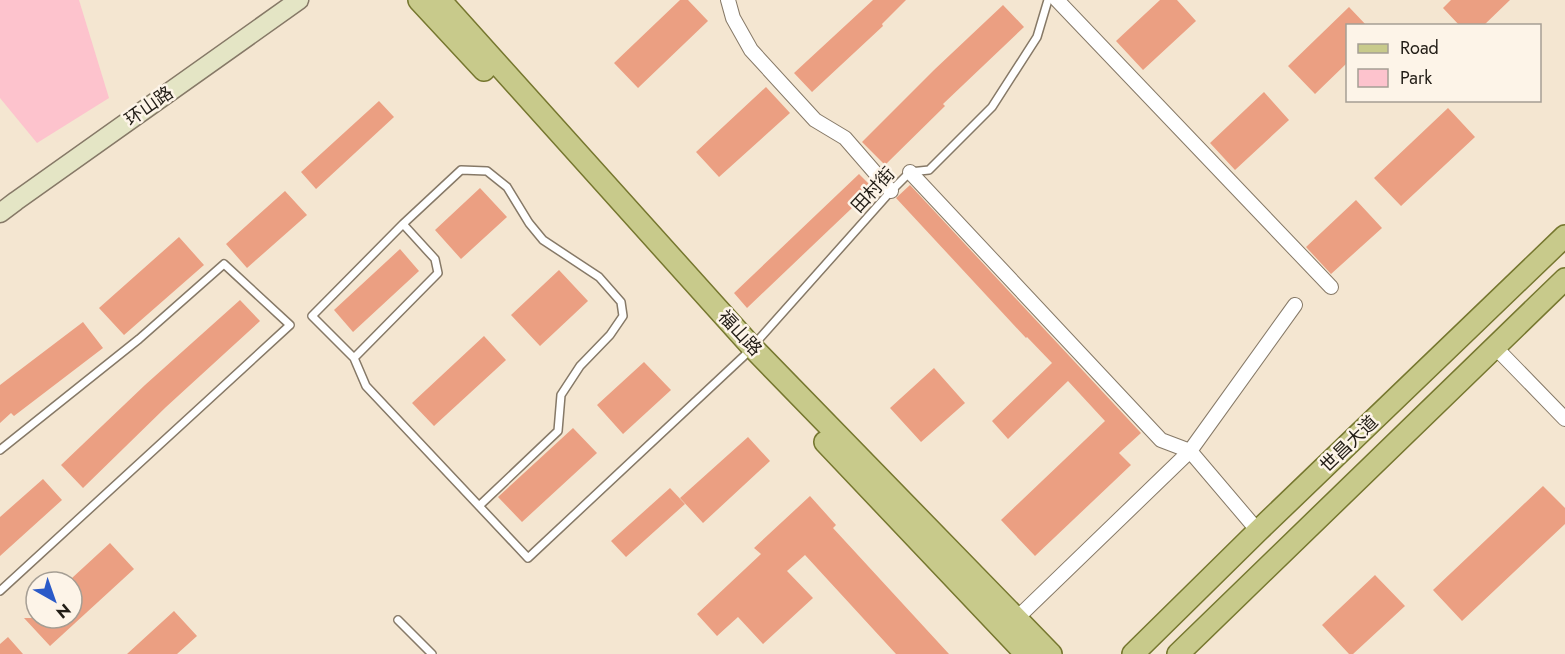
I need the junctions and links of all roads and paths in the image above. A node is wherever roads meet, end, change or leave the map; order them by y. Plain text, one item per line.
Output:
1 (298, 0) edge
2 (419, 0) edge
3 (440, 0) edge
4 (728, 0) edge
5 (1048, 0) edge
6 (1057, 0) edge
7 (910, 172) junction
8 (891, 191) junction
9 (0, 213) edge
10 (403, 224) junction
11 (1565, 236) edge
12 (1565, 279) edge
13 (1331, 287) dead end
14 (1295, 305) dead end
15 (1495, 347) junction
16 (748, 352) junction
17 (354, 358) junction
18 (1565, 419) edge
19 (0, 450) edge
20 (1190, 452) junction
21 (479, 506) junction
22 (1258, 531) junction
23 (0, 591) edge
24 (398, 620) dead end
25 (1010, 624) junction
26 (432, 654) edge
27 (1026, 654) edge
28 (1052, 654) edge
29 (1133, 654) edge
30 (1178, 654) edge

1 - 9 main road, 环山路
2 - 16 main road
3 - 16 main road, 福山路
4 - 8 street
5 - 7 lane, 田村街
6 - 13 street
7 - 8 lane, 田村街
7 - 20 street
8 - 16 lane, 田村街
10 - 17 lane
10 - 17 lane
10 - 21 lane
11 - 22 main road, 世昌大道
12 - 15 main road, 世昌大道
14 - 20 street
15 - 18 street
15 - 30 main road, 世昌大道
16 - 21 lane, 田村街
16 - 25 main road
17 - 21 lane
19 - 23 lane
20 - 22 street
20 - 25 street
22 - 29 main road, 世昌大道
24 - 26 lane
25 - 27 main road
25 - 28 main road

